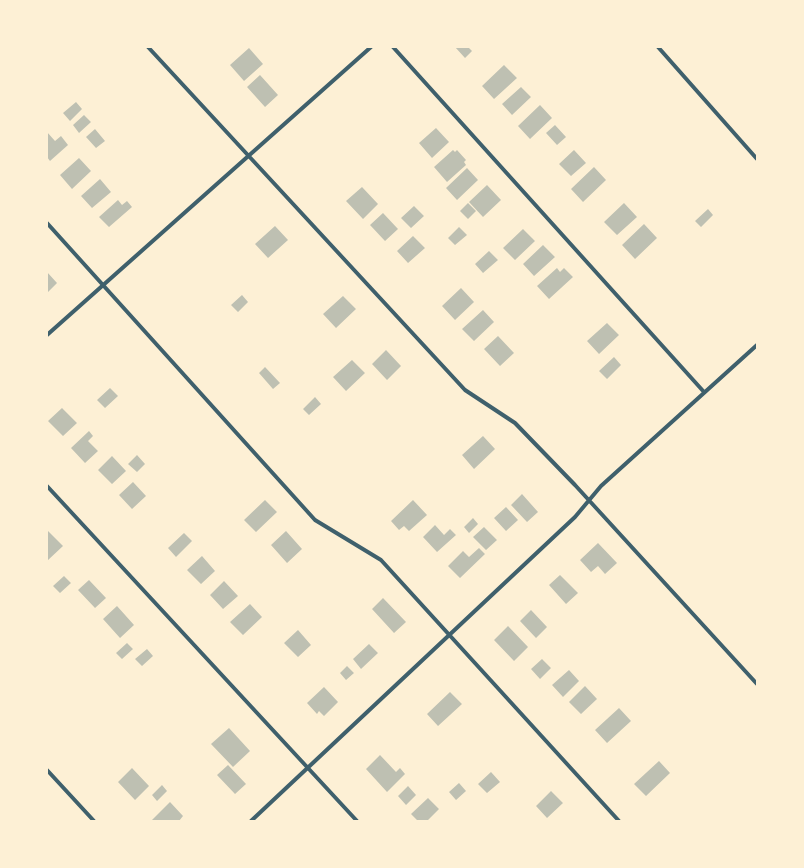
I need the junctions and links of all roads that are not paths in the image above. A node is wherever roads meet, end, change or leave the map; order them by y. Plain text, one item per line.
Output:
1 (148, 47) edge
2 (371, 47) edge
3 (393, 47) edge
4 (658, 47) edge
5 (247, 155) junction
6 (757, 159) edge
7 (47, 223) edge
8 (103, 284) junction
9 (47, 334) edge
10 (757, 345) edge
11 (704, 392) junction
12 (47, 486) edge
13 (588, 500) junction
14 (447, 635) junction
15 (757, 684) edge
16 (308, 768) junction
17 (47, 770) edge
18 (94, 821) edge
19 (251, 821) edge
20 (357, 821) edge
21 (620, 821) edge

1 - 5 street
2 - 5 street
3 - 11 street
4 - 6 street
5 - 8 street
5 - 13 street
7 - 8 street
8 - 9 street
8 - 14 street
10 - 11 street
11 - 13 street
12 - 16 street
13 - 14 street
13 - 15 street
14 - 16 street
14 - 21 street
16 - 19 street
16 - 20 street
17 - 18 street

